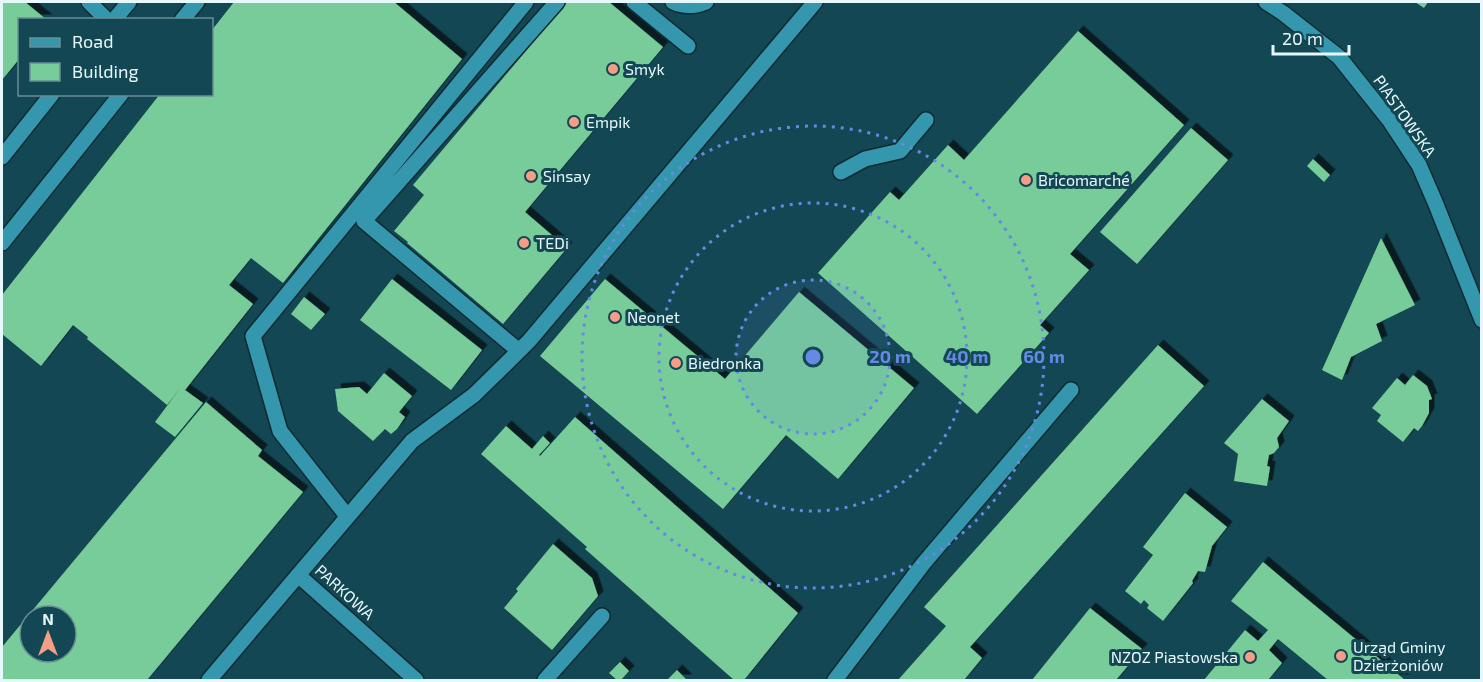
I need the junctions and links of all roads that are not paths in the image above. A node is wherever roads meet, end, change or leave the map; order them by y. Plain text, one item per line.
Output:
1 (89, 2) edge
2 (129, 2) edge
3 (197, 2) edge
4 (526, 2) edge
5 (557, 2) edge
6 (634, 2) edge
7 (673, 2) edge
8 (706, 2) edge
9 (815, 2) edge
10 (1266, 2) edge
11 (105, 18) edge
12 (116, 18) edge
13 (184, 18) edge
14 (688, 46) dead end
15 (50, 96) edge
16 (119, 96) edge
17 (926, 120) dead end
18 (2, 157) edge
19 (841, 172) dead end
20 (2, 243) edge
21 (1482, 320) edge
22 (519, 351) junction
23 (1071, 390) dead end
24 (347, 516) junction
25 (298, 575) junction
26 (602, 616) dead end
27 (209, 681) edge
28 (416, 681) edge
29 (545, 681) edge
30 (835, 681) edge

1 - 11 street
2 - 12 street
3 - 13 street
4 - 24 street
5 - 22 street
6 - 14 street
7 - 8 street
9 - 22 street
10 - 21 street, PIASTOWSKA
15 - 18 street
16 - 20 street
17 - 19 street
22 - 24 street
23 - 30 street
24 - 25 street
25 - 27 street, PARKOWA
25 - 28 street, PARKOWA
26 - 29 street

